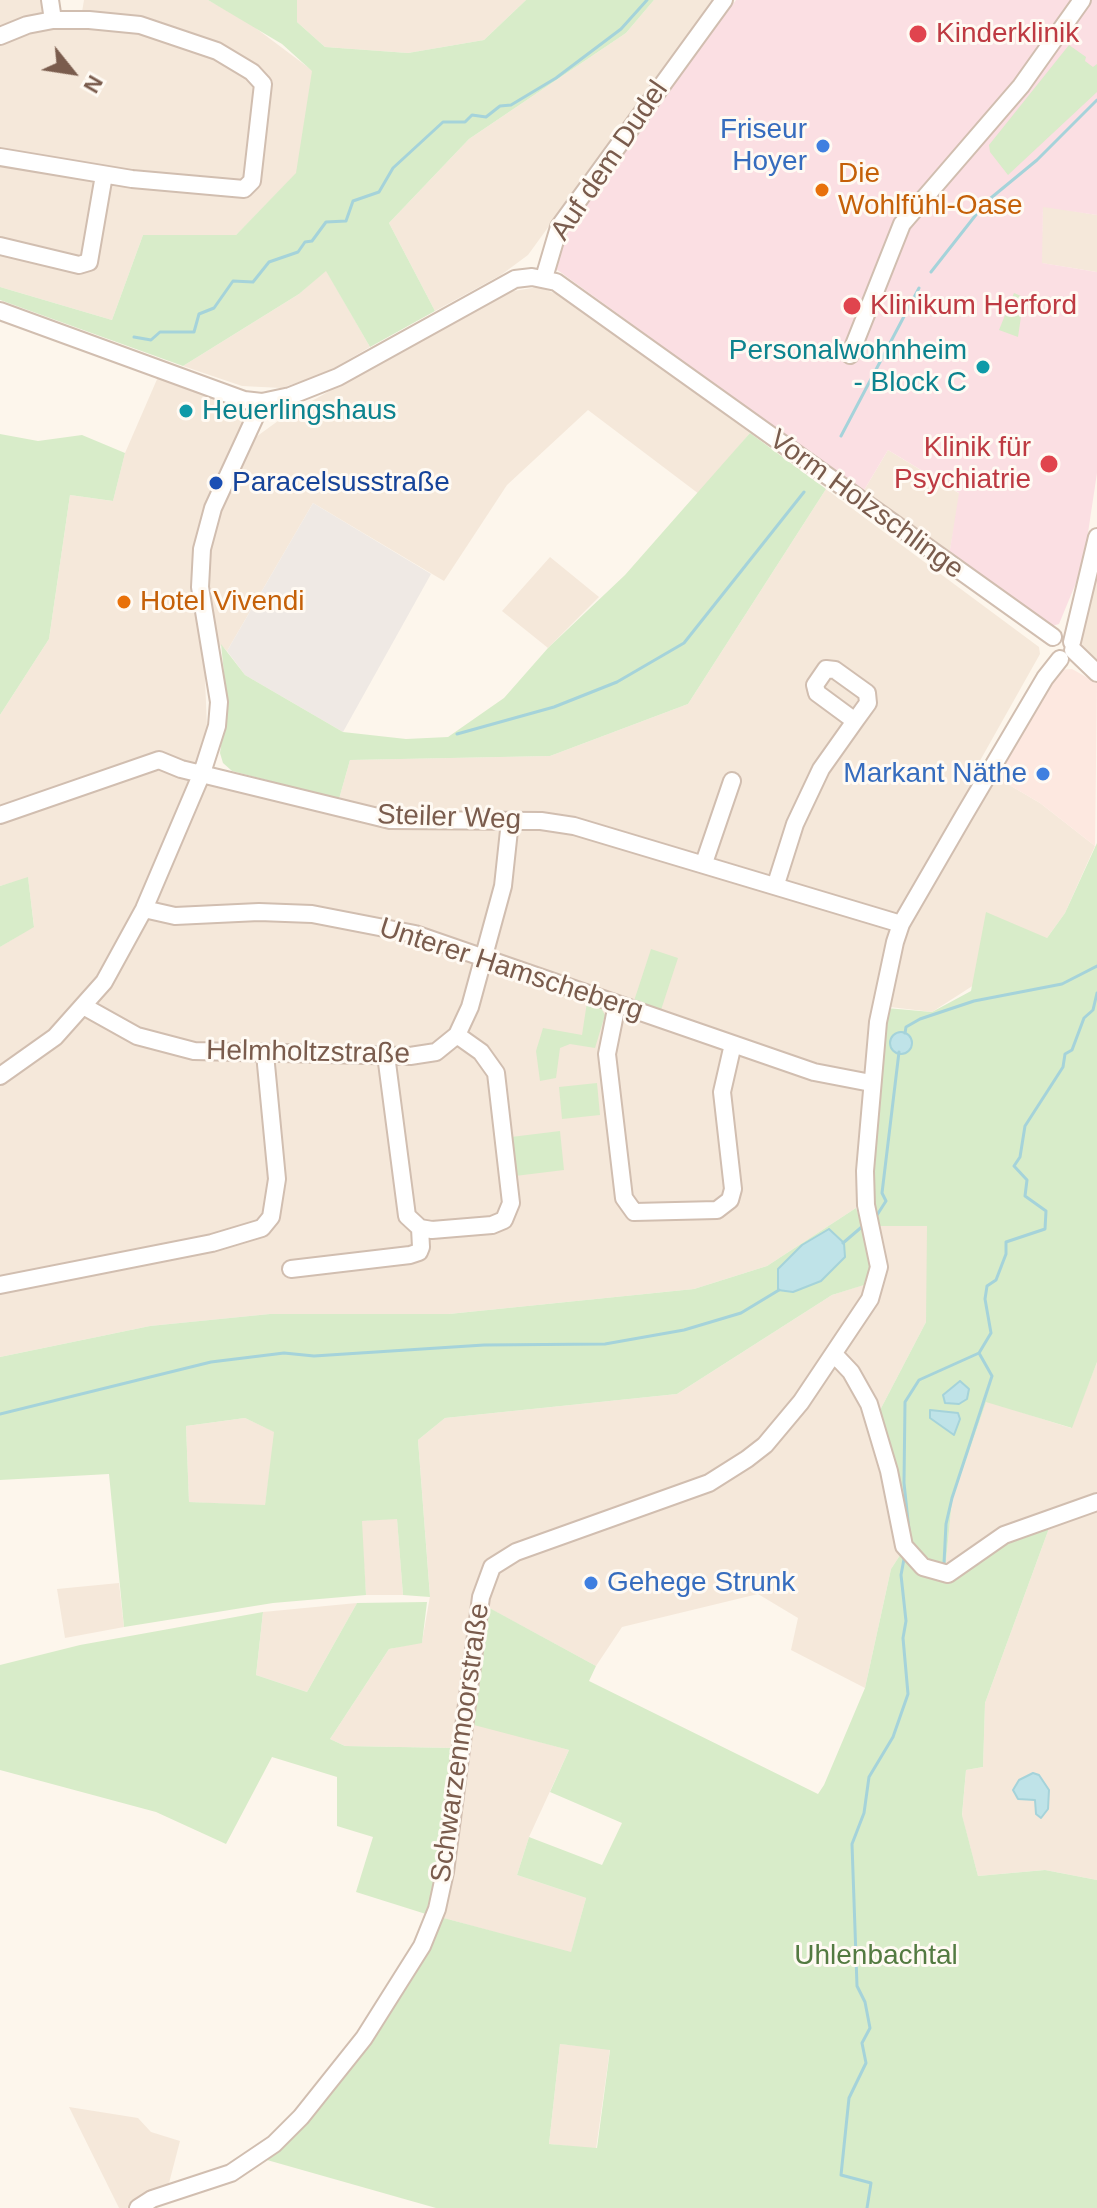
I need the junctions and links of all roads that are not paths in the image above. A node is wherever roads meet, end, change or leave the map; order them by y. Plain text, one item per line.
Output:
1 (50, 0) edge
2 (724, 0) edge
3 (1082, 0) edge
4 (53, 20) junction
5 (0, 36) edge
6 (0, 157) edge
7 (104, 175) junction
8 (0, 246) edge
9 (544, 278) junction
10 (0, 311) edge
11 (850, 355) dead end
12 (262, 402) junction
13 (1097, 537) edge
14 (1061, 648) junction
15 (1094, 670) edge
16 (855, 721) dead end
17 (202, 773) junction
18 (732, 781) dead end
19 (0, 815) edge
20 (510, 821) junction
21 (704, 863) junction
22 (776, 884) junction
23 (144, 909) junction
24 (901, 924) junction
25 (483, 956) junction
26 (617, 1004) junction
27 (85, 1007) junction
28 (457, 1035) junction
29 (733, 1044) junction
30 (265, 1054) junction
31 (386, 1055) junction
32 (0, 1076) edge
33 (871, 1083) junction
34 (420, 1228) junction
35 (291, 1269) dead end
36 (0, 1285) edge
37 (834, 1354) junction
38 (1097, 1502) edge
39 (138, 2208) edge

1 - 4 street
2 - 9 street, Auf dem Dudel
3 - 11 street
4 - 5 street
4 - 7 street
6 - 7 street
7 - 8 street
9 - 12 street, Auf dem Dudel
9 - 14 street, Vorm Holzschlinge
10 - 12 street, Auf dem Dudel
12 - 17 street
13 - 14 street, Schwarzenmoorstraße
14 - 15 street, Vorm Holzschlinge
14 - 24 street, Schwarzenmoorstraße
16 - 22 street
17 - 19 street, Steiler Weg
17 - 20 street, Steiler Weg
17 - 23 street
18 - 21 street
20 - 21 street, Steiler Weg
20 - 25 street
21 - 22 street, Steiler Weg
22 - 24 street, Steiler Weg
23 - 25 street, Unterer Hamscheberg
23 - 27 street
24 - 33 street, Schwarzenmoorstraße
25 - 26 street, Unterer Hamscheberg
25 - 28 street
26 - 29 street, Unterer Hamscheberg
26 - 29 street
27 - 30 street, Helmholtzstraße
27 - 32 street
28 - 31 street, Helmholtzstraße
28 - 34 street
29 - 33 street, Unterer Hamscheberg
30 - 31 street, Helmholtzstraße
30 - 36 street
31 - 34 street
33 - 37 street, Schwarzenmoorstraße
34 - 35 street
37 - 38 street
37 - 39 street, Schwarzenmoorstraße

